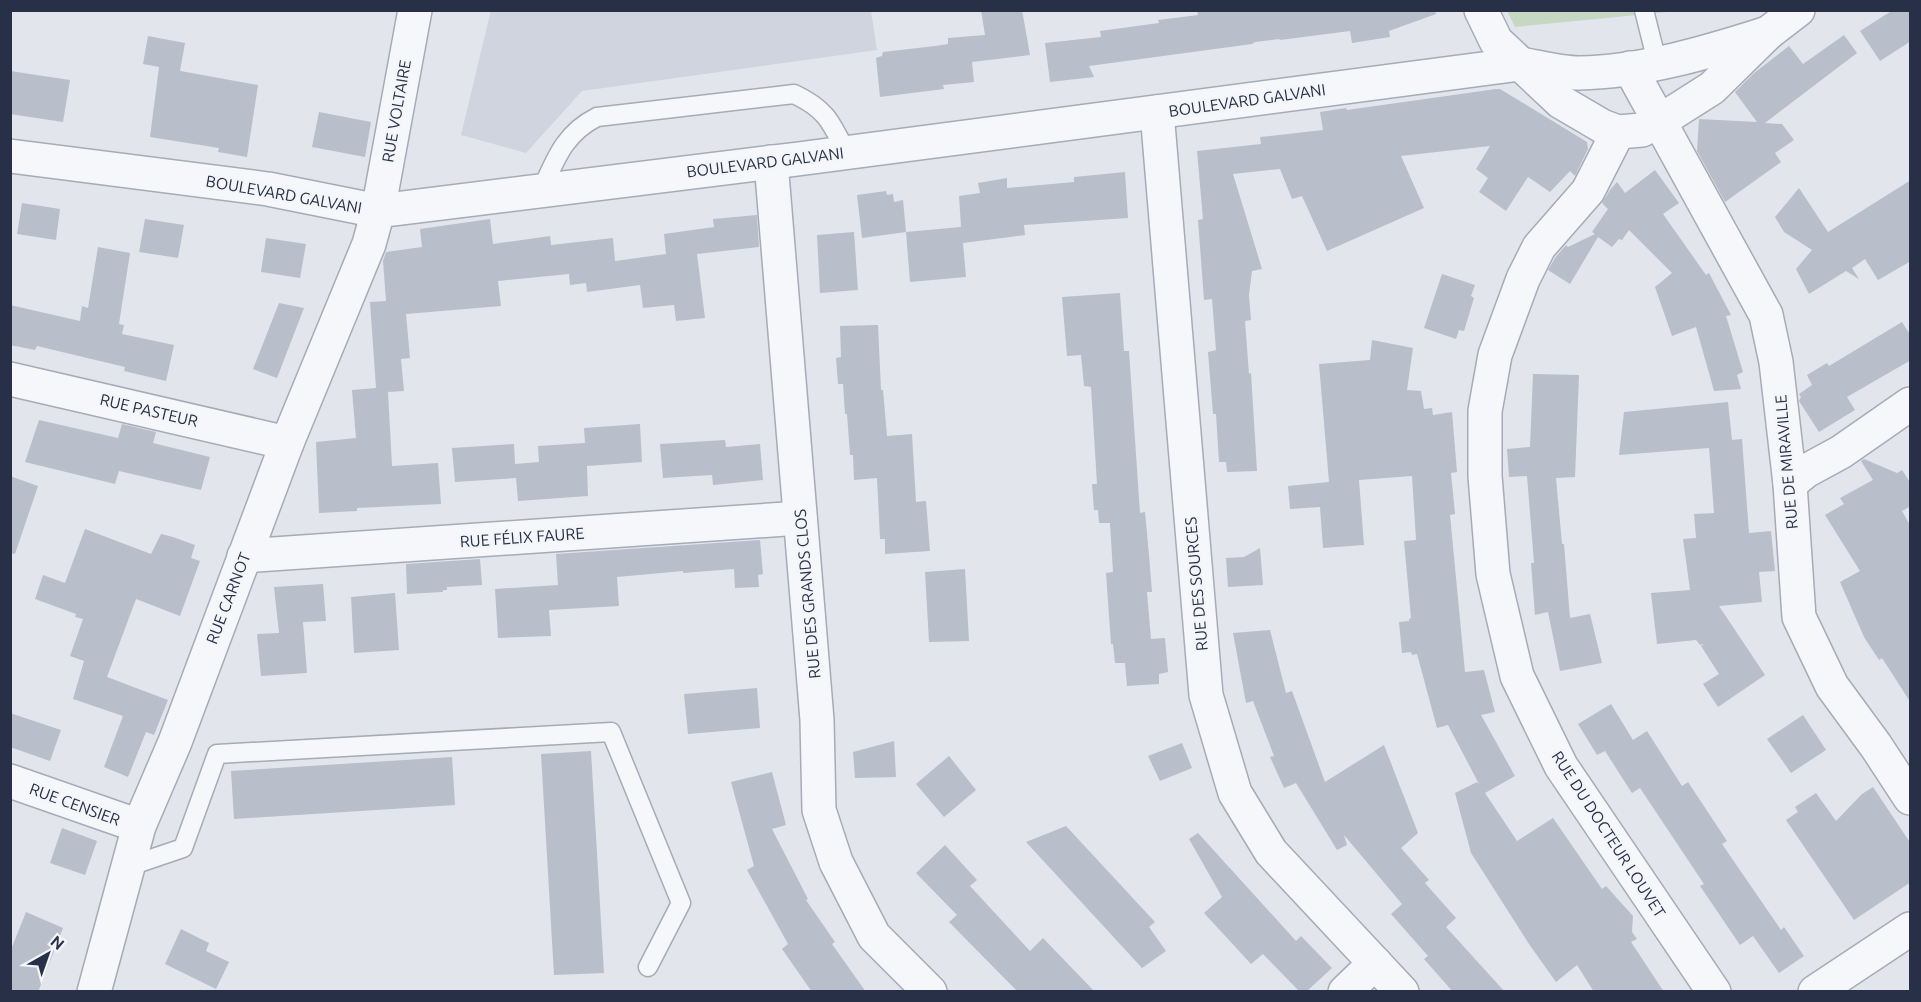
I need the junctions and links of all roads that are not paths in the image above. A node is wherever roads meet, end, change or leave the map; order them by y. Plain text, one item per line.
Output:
1 (415, 10) edge
2 (1481, 10) edge
3 (1644, 10) edge
4 (1798, 10) edge
5 (1768, 33) junction
6 (1520, 63) junction
7 (1643, 65) junction
8 (1578, 73) junction
9 (1157, 112) junction
10 (1581, 114) junction
11 (1660, 121) junction
12 (1618, 132) junction
13 (846, 152) junction
14 (10, 156) edge
15 (771, 162) junction
16 (542, 189) junction
17 (378, 210) junction
18 (10, 379) edge
19 (1911, 404) edge
20 (287, 443) junction
21 (1790, 484) junction
22 (800, 518) junction
23 (244, 556) junction
24 (10, 781) edge
25 (1911, 798) edge
26 (139, 826) junction
27 (127, 867) junction
28 (1911, 929) edge
29 (1375, 963) junction
30 (648, 967) dead end
31 (94, 992) edge
32 (930, 992) edge
33 (1345, 992) edge
34 (1402, 992) edge
35 (1714, 992) edge
36 (1815, 992) edge

1 - 17 street, RUE VOLTAIRE
2 - 6 street
3 - 7 lane
4 - 5 street
5 - 7 street, BOULEVARD GALVANI
5 - 11 street
6 - 8 street, BOULEVARD GALVANI
6 - 9 street, BOULEVARD GALVANI
6 - 10 street
7 - 8 street, BOULEVARD GALVANI
7 - 11 street, RUE DE MIRAVILLE
8 - 10 street
9 - 13 street, BOULEVARD GALVANI
9 - 29 street, RUE DES SOURCES
10 - 12 street
11 - 12 street
11 - 21 street, RUE DE MIRAVILLE
12 - 35 street, RUE DU DOCTEUR LOUVET
13 - 15 street, BOULEVARD GALVANI
13 - 16 lane
14 - 17 street, BOULEVARD GALVANI
15 - 16 street, BOULEVARD GALVANI
15 - 22 street, RUE DES GRANDS CLOS
16 - 17 street, BOULEVARD GALVANI
17 - 20 street, RUE CARNOT
18 - 20 street, RUE PASTEUR
19 - 21 street
20 - 23 street, RUE CARNOT
21 - 25 street, RUE DE MIRAVILLE
22 - 23 street, RUE FÉLIX FAURE
22 - 32 street, RUE DES GRANDS CLOS
23 - 26 street, RUE CARNOT
24 - 26 street, RUE CENSIER
26 - 27 street, RUE CARNOT
27 - 30 lane
27 - 31 street, RUE CARNOT
28 - 36 street
29 - 33 street
29 - 34 street, RUE DES SOURCES

